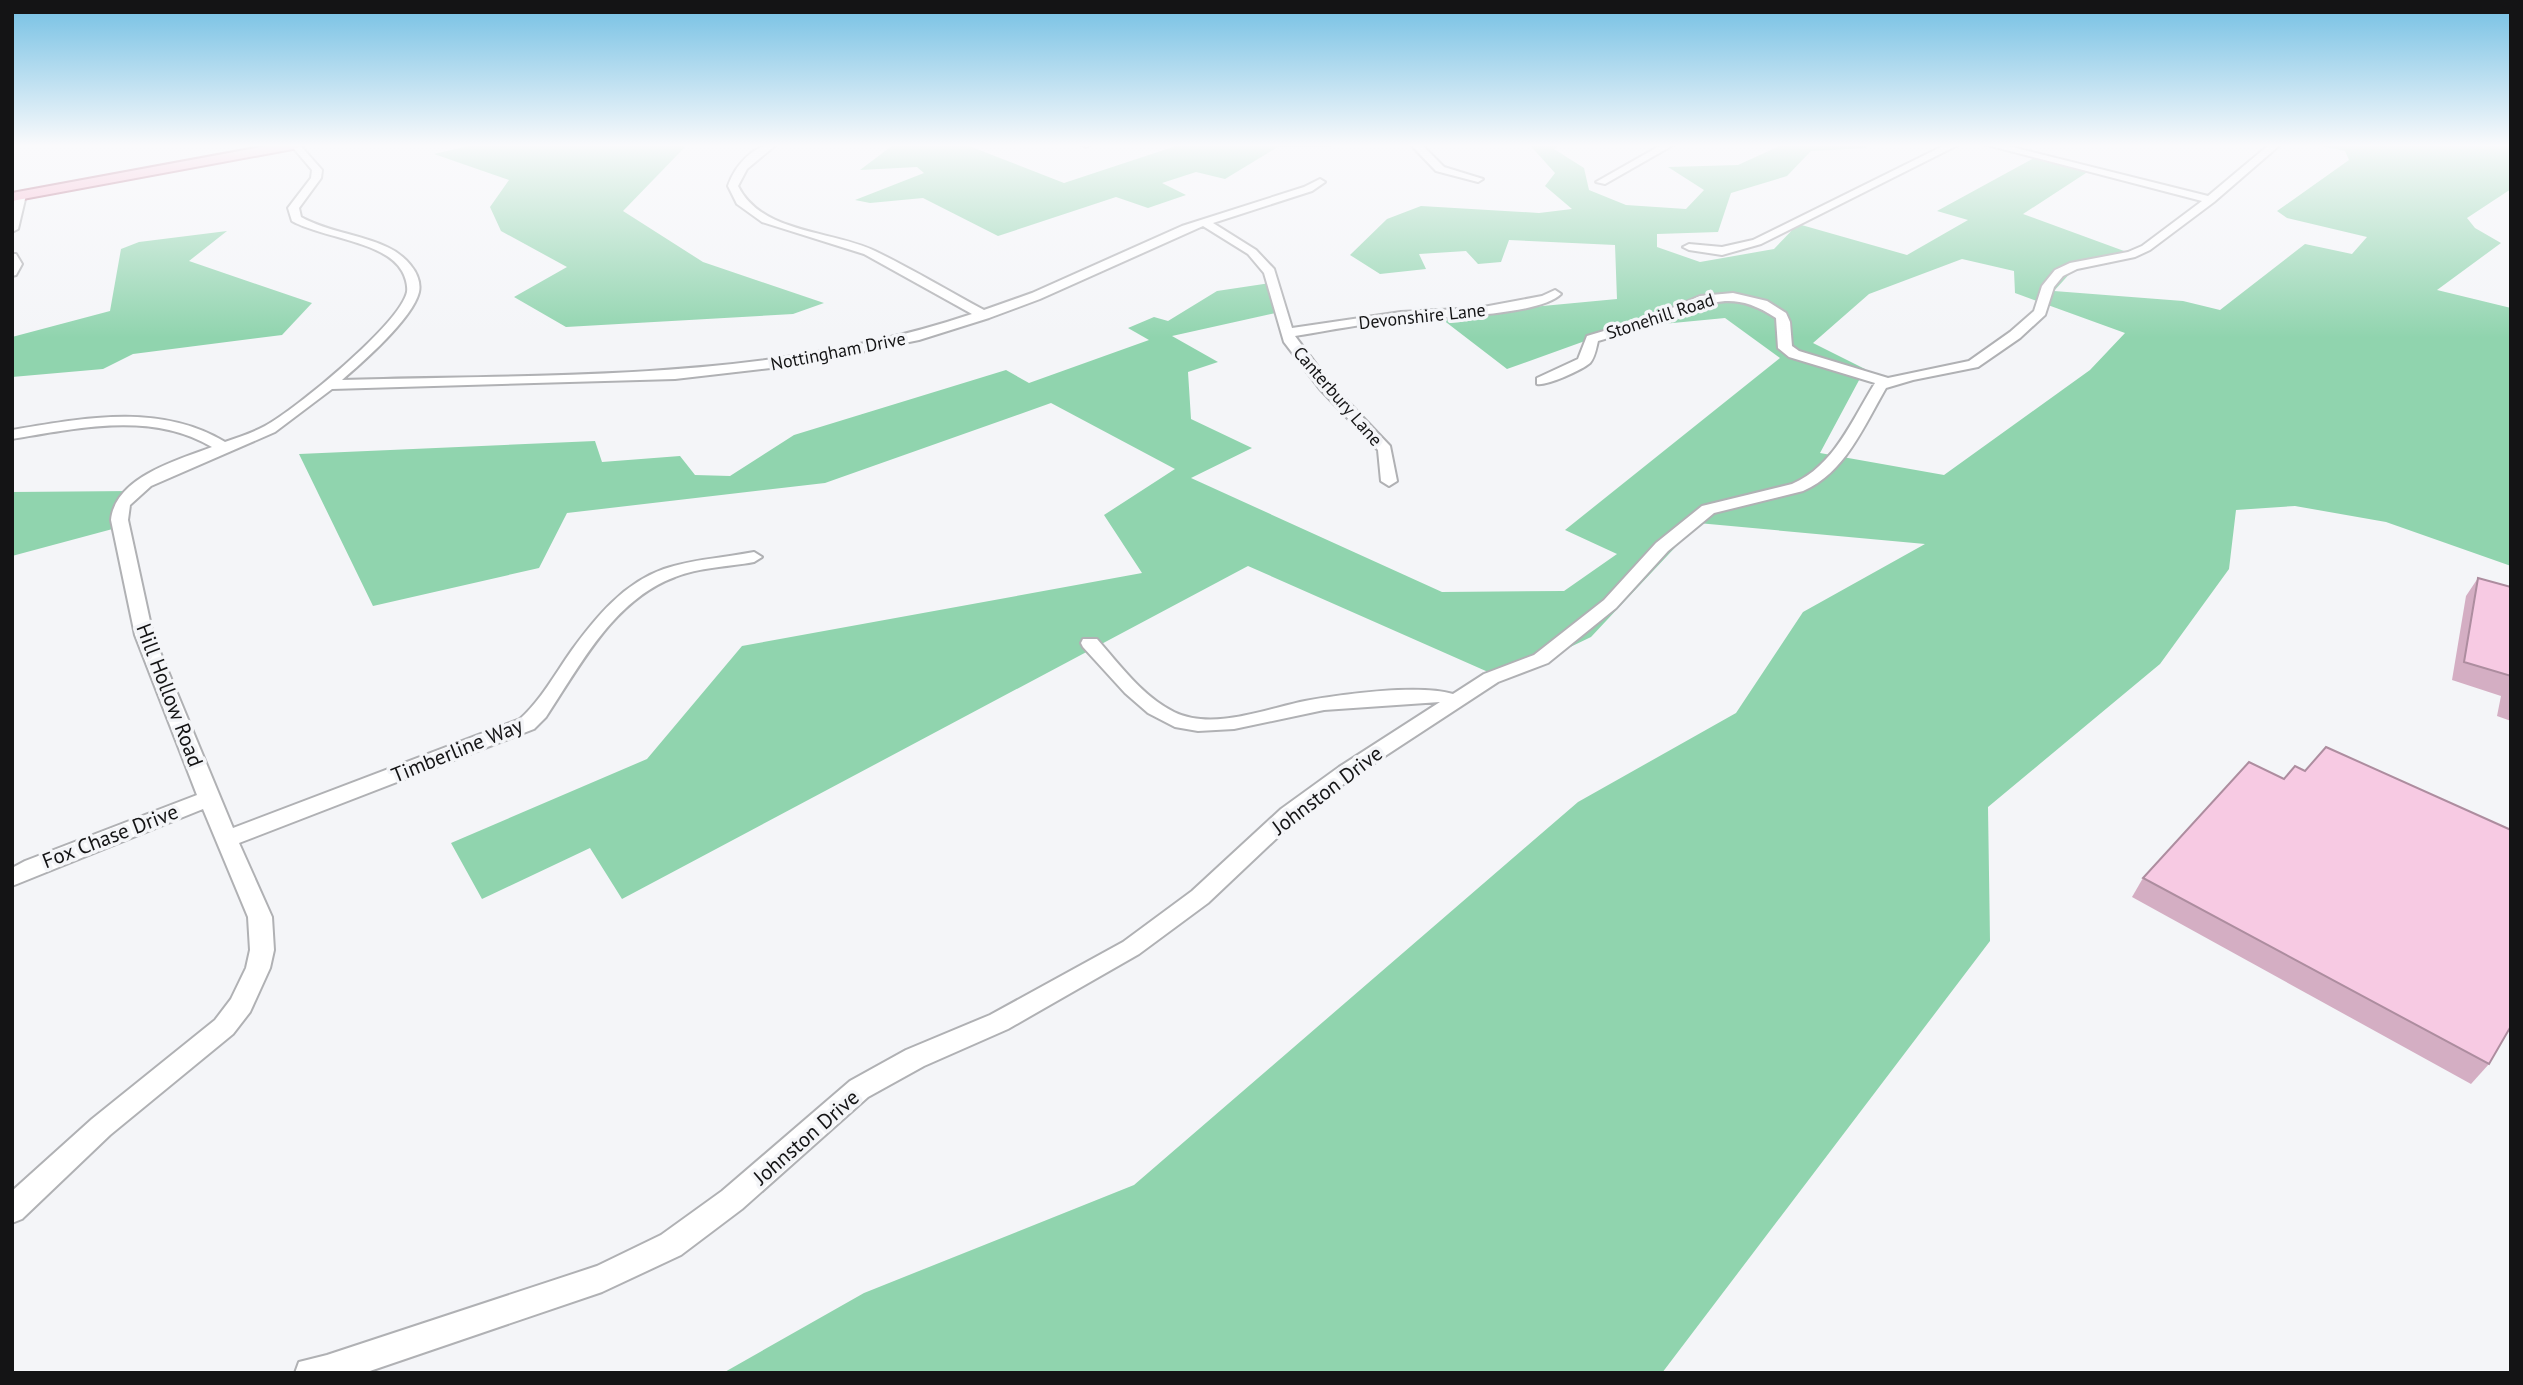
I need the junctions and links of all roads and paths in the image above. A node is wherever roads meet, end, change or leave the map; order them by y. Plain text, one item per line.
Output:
1 (15, 209) edge
2 (293, 209) edge
3 (749, 209) edge
4 (1246, 209) edge
5 (1824, 209) edge
6 (2198, 209) edge
7 (1204, 222) junction
8 (12, 229) edge
9 (1689, 247) dead end
10 (12, 257) edge
11 (12, 272) edge
12 (1555, 294) dead end
13 (984, 315) junction
14 (1287, 333) junction
15 (1542, 381) dead end
16 (1885, 382) junction
17 (327, 385) junction
18 (12, 435) edge
19 (226, 449) junction
20 (1389, 481) dead end
21 (754, 557) dead end
22 (1090, 643) dead end
23 (1454, 700) junction
24 (209, 798) junction
25 (227, 839) junction
26 (12, 877) edge
27 (12, 1210) edge
28 (310, 1373) edge

1 - 8 street
2 - 17 street, Hill Hollow Road
3 - 13 street
4 - 7 street, Nottingham Drive
5 - 9 street
6 - 16 street
7 - 13 street, Nottingham Drive
7 - 14 street, Canterbury Lane
10 - 11 street
12 - 14 street, Devonshire Lane
13 - 17 street, Nottingham Drive
14 - 20 street, Canterbury Lane
15 - 16 street, Stonehill Road
16 - 23 street, Johnston Drive
17 - 19 street, Hill Hollow Road
18 - 19 street
19 - 24 street, Hill Hollow Road
21 - 25 street, Timberline Way
22 - 23 street
23 - 28 street, Johnston Drive
24 - 25 street, Hill Hollow Road
24 - 26 street, Fox Chase Drive
25 - 27 street, Hill Hollow Road

